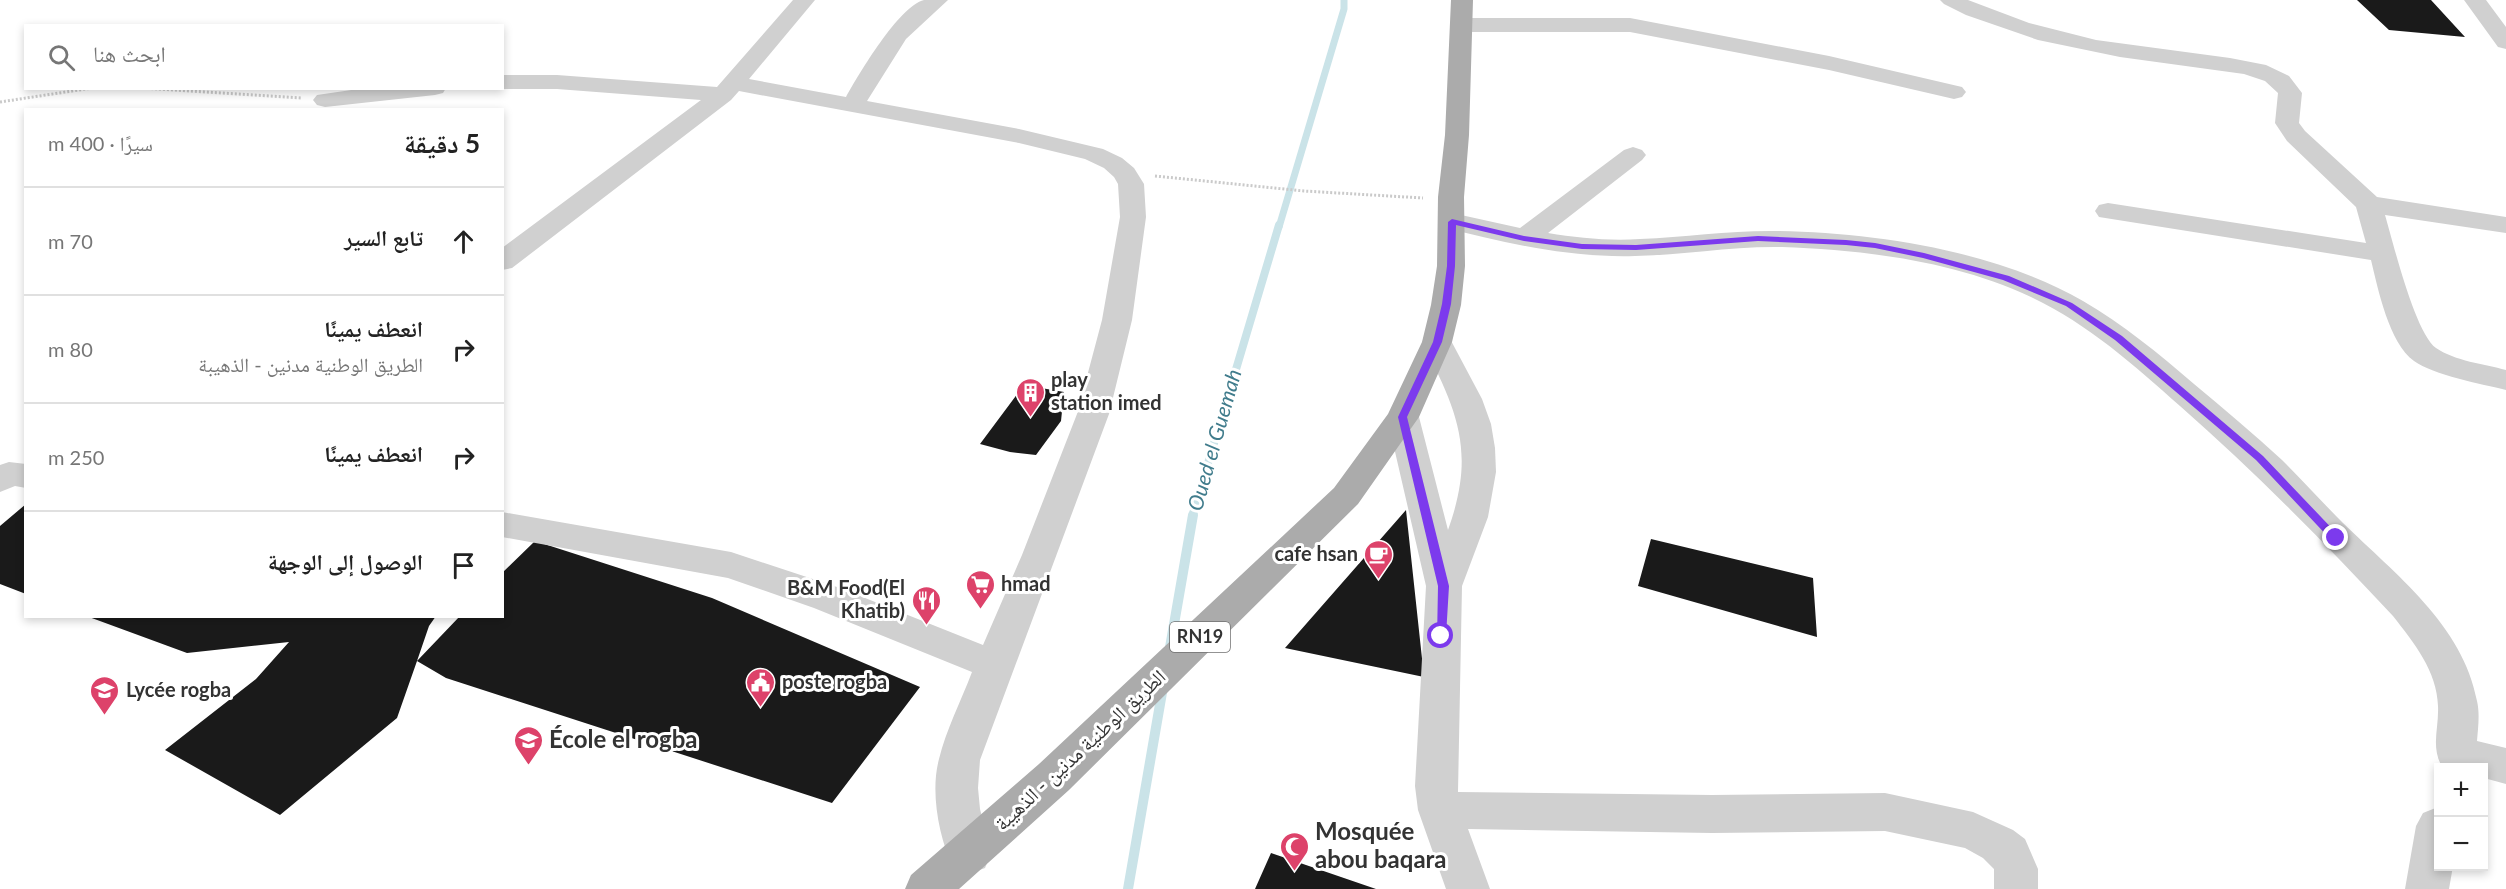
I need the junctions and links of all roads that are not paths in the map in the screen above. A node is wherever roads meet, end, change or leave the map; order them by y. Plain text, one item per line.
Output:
1 (804, 0) edge
2 (937, 0) edge
3 (1951, 0) edge
4 (2475, 0) edge
5 (1461, 13) edge
6 (2506, 42) edge
7 (504, 82) edge
8 (729, 89) junction
9 (417, 90) edge
10 (1954, 92) dead end
11 (325, 100) road end
12 (852, 106) junction
13 (1633, 155) dead end
14 (2369, 204) junction
15 (1452, 209) junction
16 (2108, 211) dead end
17 (2506, 225) edge
18 (1524, 238) junction
19 (2383, 254) junction
20 (504, 260) edge
21 (1437, 342) junction
22 (2506, 380) edge
23 (1403, 417) junction
24 (24, 476) edge
25 (0, 480) edge
26 (504, 524) edge
27 (1444, 586) junction
28 (994, 665) junction
29 (2454, 760) edge
30 (2506, 766) edge
31 (1440, 810) junction
32 (2434, 852) edge
33 (969, 854) junction
34 (927, 889) edge
35 (1468, 889) edge
36 (2016, 889) edge
37 (2427, 889) edge

1 - 8 street
2 - 12 street
3 - 14 street
4 - 6 street
5 - 10 street
5 - 15 main road, الطريق الوطنية مدنين - الذهيبة / RN19
7 - 8 street
8 - 12 street
8 - 20 street
9 - 11 street
12 - 28 street
13 - 18 street
14 - 17 street
14 - 19 street
15 - 18 street
15 - 21 main road, الطريق الوطنية مدنين - الذهيبة / RN19
16 - 19 street
18 - 29 street
19 - 22 street
21 - 23 main road, الطريق الوطنية مدنين - الذهيبة / RN19
21 - 27 street
23 - 27 street
23 - 33 main road, الطريق الوطنية مدنين - الذهيبة / RN19
24 - 25 street
26 - 28 street
27 - 31 street
28 - 33 street
29 - 30 street
31 - 35 street
31 - 36 street
32 - 37 street
33 - 34 main road, الطريق الوطنية مدنين - الذهيبة / RN19

